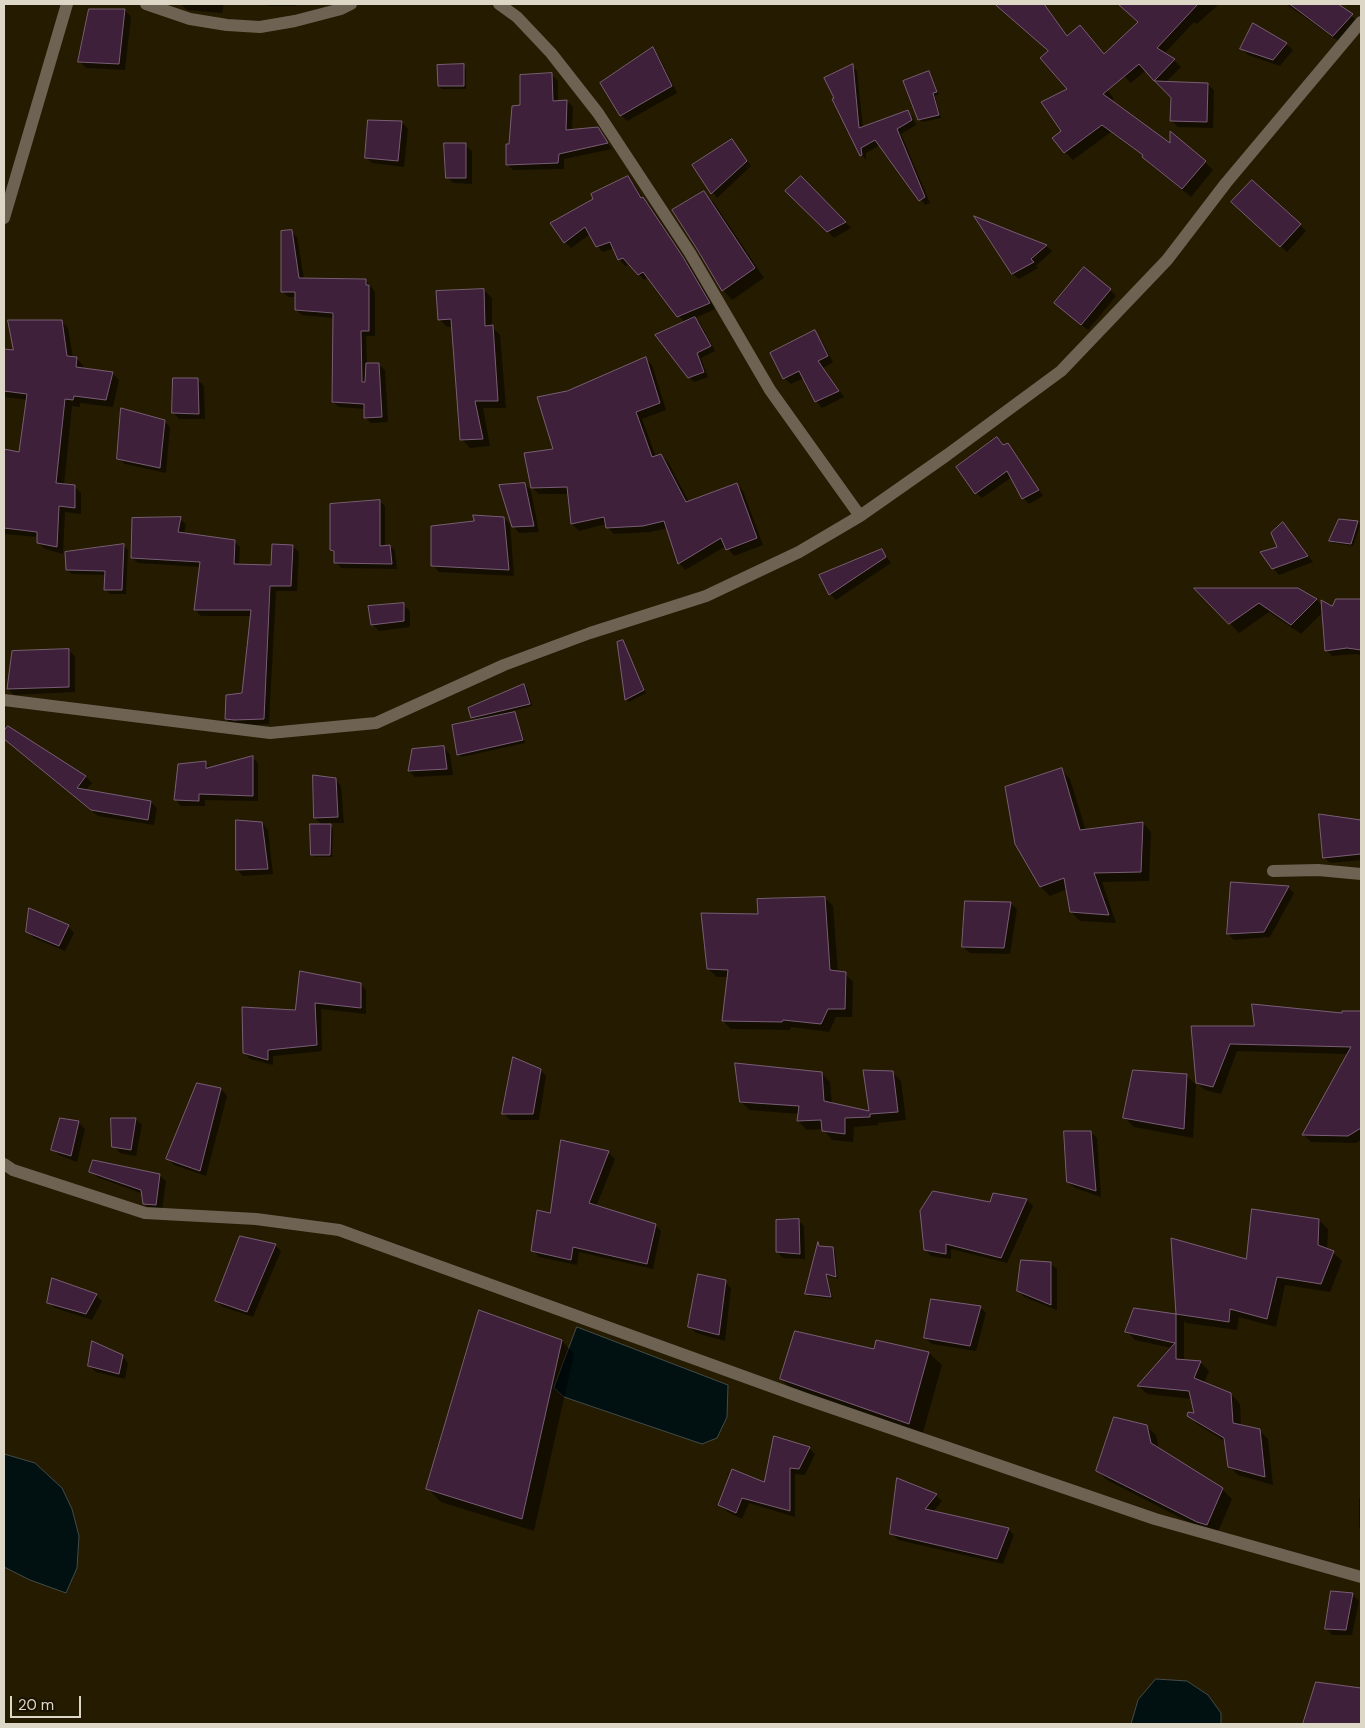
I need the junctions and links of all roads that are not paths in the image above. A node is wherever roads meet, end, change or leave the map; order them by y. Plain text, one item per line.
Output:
1 (67, 4) edge
2 (146, 4) edge
3 (351, 4) edge
4 (499, 4) edge
5 (1361, 22) edge
6 (4, 218) edge
7 (860, 516) junction
8 (4, 700) edge
9 (1274, 871) dead end
10 (1361, 874) edge
11 (4, 1164) edge
12 (1361, 1577) edge

1 - 6 street
2 - 3 street
4 - 7 street
5 - 7 street
7 - 8 street
9 - 10 street
11 - 12 street

